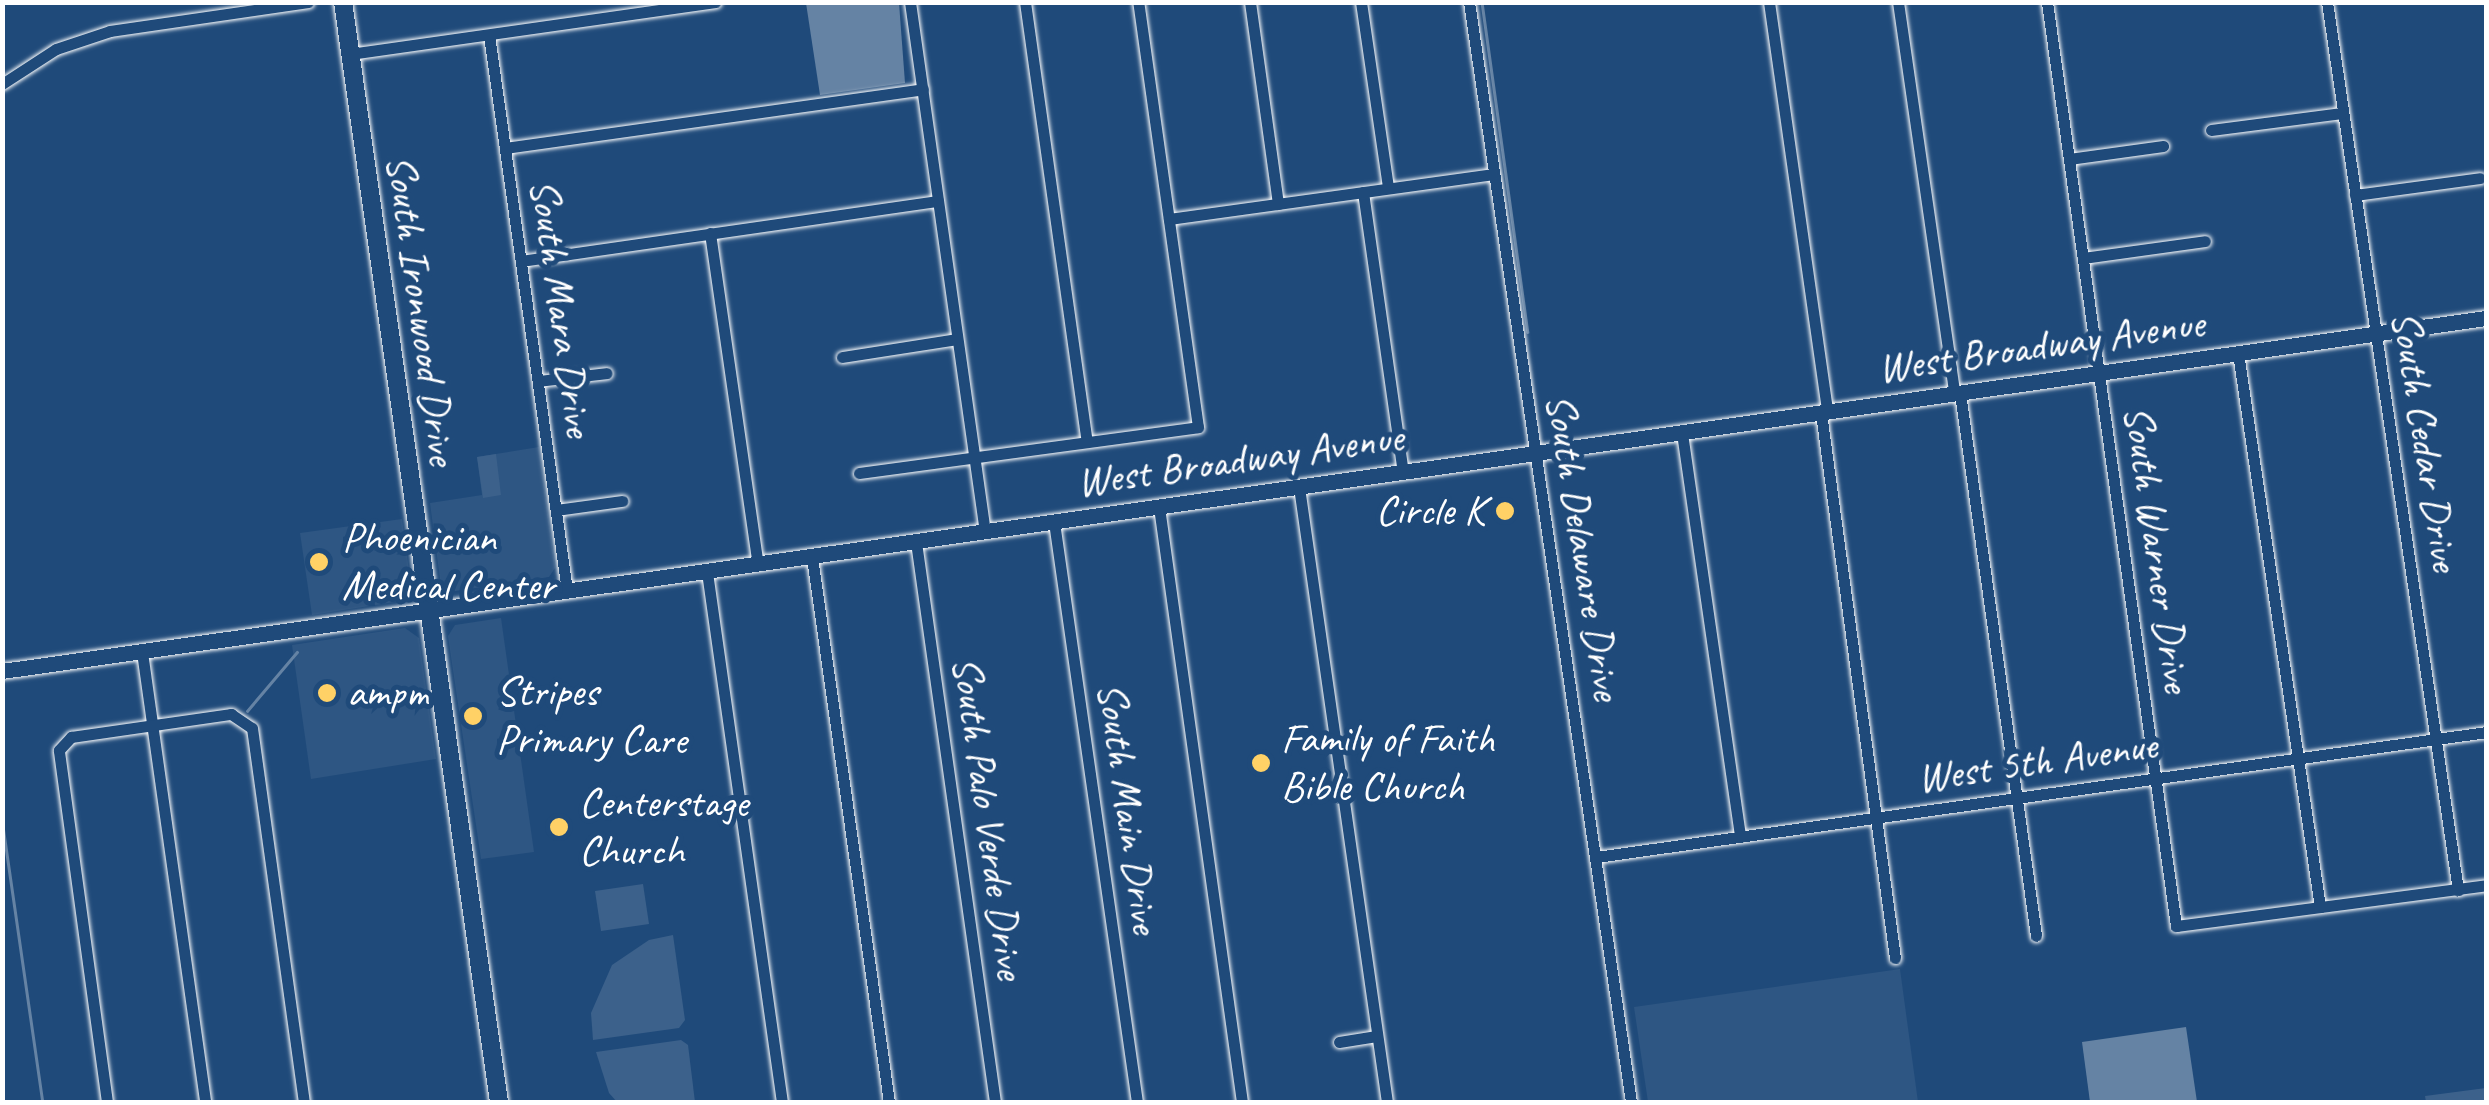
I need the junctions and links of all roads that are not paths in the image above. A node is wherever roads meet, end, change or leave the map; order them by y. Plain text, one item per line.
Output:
1 (308, 2) edge
2 (343, 2) edge
3 (715, 2) edge
4 (910, 2) edge
5 (1025, 2) edge
6 (1138, 2) edge
7 (1250, 2) edge
8 (1361, 2) edge
9 (1469, 2) edge
10 (1768, 2) edge
11 (1898, 2) edge
12 (2047, 2) edge
13 (2327, 2) edge
14 (226, 8) edge
15 (489, 34) junction
16 (350, 54) junction
17 (2, 84) edge
18 (922, 89) junction
19 (2342, 113) junction
20 (2212, 130) dead end
21 (2163, 146) dead end
22 (506, 148) junction
23 (2069, 159) junction
24 (1492, 174) junction
25 (2480, 178) dead end
26 (1388, 188) junction
27 (1363, 192) junction
28 (2355, 196) junction
29 (938, 201) junction
30 (1278, 204) junction
31 (1169, 219) junction
32 (710, 233) junction
33 (2205, 241) dead end
34 (2083, 258) junction
35 (521, 260) junction
36 (2486, 318) edge
37 (2378, 334) junction
38 (957, 339) junction
39 (2238, 354) junction
40 (842, 356) dead end
41 (606, 373) dead end
42 (2100, 374) junction
43 (538, 381) junction
44 (1957, 393) junction
45 (1824, 412) junction
46 (1682, 432) junction
47 (1087, 442) junction
48 (1538, 453) junction
49 (974, 457) junction
50 (1403, 472) junction
51 (859, 473) dead end
52 (1299, 487) junction
53 (622, 501) dead end
54 (1159, 507) junction
55 (556, 510) junction
56 (1054, 522) junction
57 (984, 532) junction
58 (916, 542) junction
59 (812, 557) junction
60 (758, 564) junction
61 (707, 572) junction
62 (567, 591) junction
63 (429, 611) junction
64 (142, 652) junction
65 (2, 672) edge
66 (152, 726) junction
67 (2486, 732) edge
68 (2436, 740) junction
69 (2296, 758) junction
70 (2157, 778) junction
71 (2017, 798) junction
72 (1877, 818) junction
73 (1740, 837) junction
74 (1596, 857) junction
75 (2486, 886) edge
76 (2458, 890) junction
77 (2320, 907) junction
78 (2036, 936) dead end
79 (1896, 958) dead end
80 (1377, 1036) junction
81 (1339, 1042) dead end
82 (107, 1102) edge
83 (206, 1102) edge
84 (304, 1102) edge
85 (499, 1102) edge
86 (782, 1102) edge
87 (889, 1102) edge
88 (995, 1102) edge
89 (1136, 1102) edge
90 (1242, 1102) edge
91 (1386, 1102) edge
92 (1630, 1102) edge

1 - 14 street
2 - 16 main road, South Ironwood Drive
3 - 15 street
4 - 18 street
5 - 47 street
6 - 31 street
7 - 30 street
8 - 26 street
9 - 24 street, South Delaware Drive
10 - 45 street
11 - 44 street
12 - 23 street, South Warner Drive
13 - 19 street, South Cedar Drive
14 - 17 street
15 - 16 street
15 - 22 street, South Mara Drive
16 - 63 main road, South Ironwood Drive
18 - 22 street
18 - 29 street
19 - 20 street
19 - 28 street, South Cedar Drive
21 - 23 street
22 - 35 street, South Mara Drive
23 - 34 street, South Warner Drive
24 - 26 street
24 - 48 street, South Delaware Drive
25 - 28 street
26 - 27 street
27 - 30 street
27 - 50 street
28 - 37 street, South Cedar Drive
29 - 32 street
29 - 38 street
30 - 31 street
31 - 47 street
32 - 35 street
32 - 60 street
33 - 34 street
34 - 42 street, South Warner Drive
35 - 43 street, South Mara Drive
36 - 37 main road, West Broadway Avenue
37 - 39 main road, West Broadway Avenue
37 - 68 street, South Cedar Drive
38 - 40 street
38 - 49 street
39 - 42 main road, West Broadway Avenue
39 - 69 street
41 - 43 street
42 - 44 main road, West Broadway Avenue
42 - 70 street, South Warner Drive
43 - 55 street, South Mara Drive
44 - 45 main road, West Broadway Avenue
44 - 71 street
45 - 46 main road, West Broadway Avenue
45 - 72 street
46 - 48 main road, West Broadway Avenue
46 - 73 street
47 - 49 street
48 - 50 main road, West Broadway Avenue
48 - 74 street, South Delaware Drive
49 - 51 street
49 - 57 street
50 - 52 main road, West Broadway Avenue
52 - 54 main road, West Broadway Avenue
52 - 80 street
53 - 55 street
54 - 56 main road, West Broadway Avenue
54 - 90 street
55 - 62 street, South Mara Drive
56 - 57 main road, West Broadway Avenue
56 - 89 street, South Main Drive
57 - 58 main road, West Broadway Avenue
58 - 59 main road, West Broadway Avenue
58 - 88 street, South Palo Verde Drive
59 - 60 main road, West Broadway Avenue
59 - 87 street
60 - 61 main road, West Broadway Avenue
61 - 62 main road, West Broadway Avenue
61 - 86 street
62 - 63 main road, West Broadway Avenue
63 - 64 main road, West Broadway Avenue
63 - 85 main road, South Ironwood Drive
64 - 65 main road, West Broadway Avenue
64 - 66 street
66 - 82 street
66 - 83 street
66 - 84 street
67 - 68 street, West 5th Avenue
68 - 69 street, West 5th Avenue
68 - 76 street, South Cedar Drive
69 - 70 street, West 5th Avenue
69 - 77 street
70 - 71 street, West 5th Avenue
70 - 77 street, South Warner Drive
71 - 72 street, West 5th Avenue
71 - 78 street
72 - 73 street, West 5th Avenue
72 - 79 street
73 - 74 street, West 5th Avenue
74 - 92 street, South Delaware Drive
75 - 76 street
76 - 77 street
80 - 81 street
80 - 91 street

